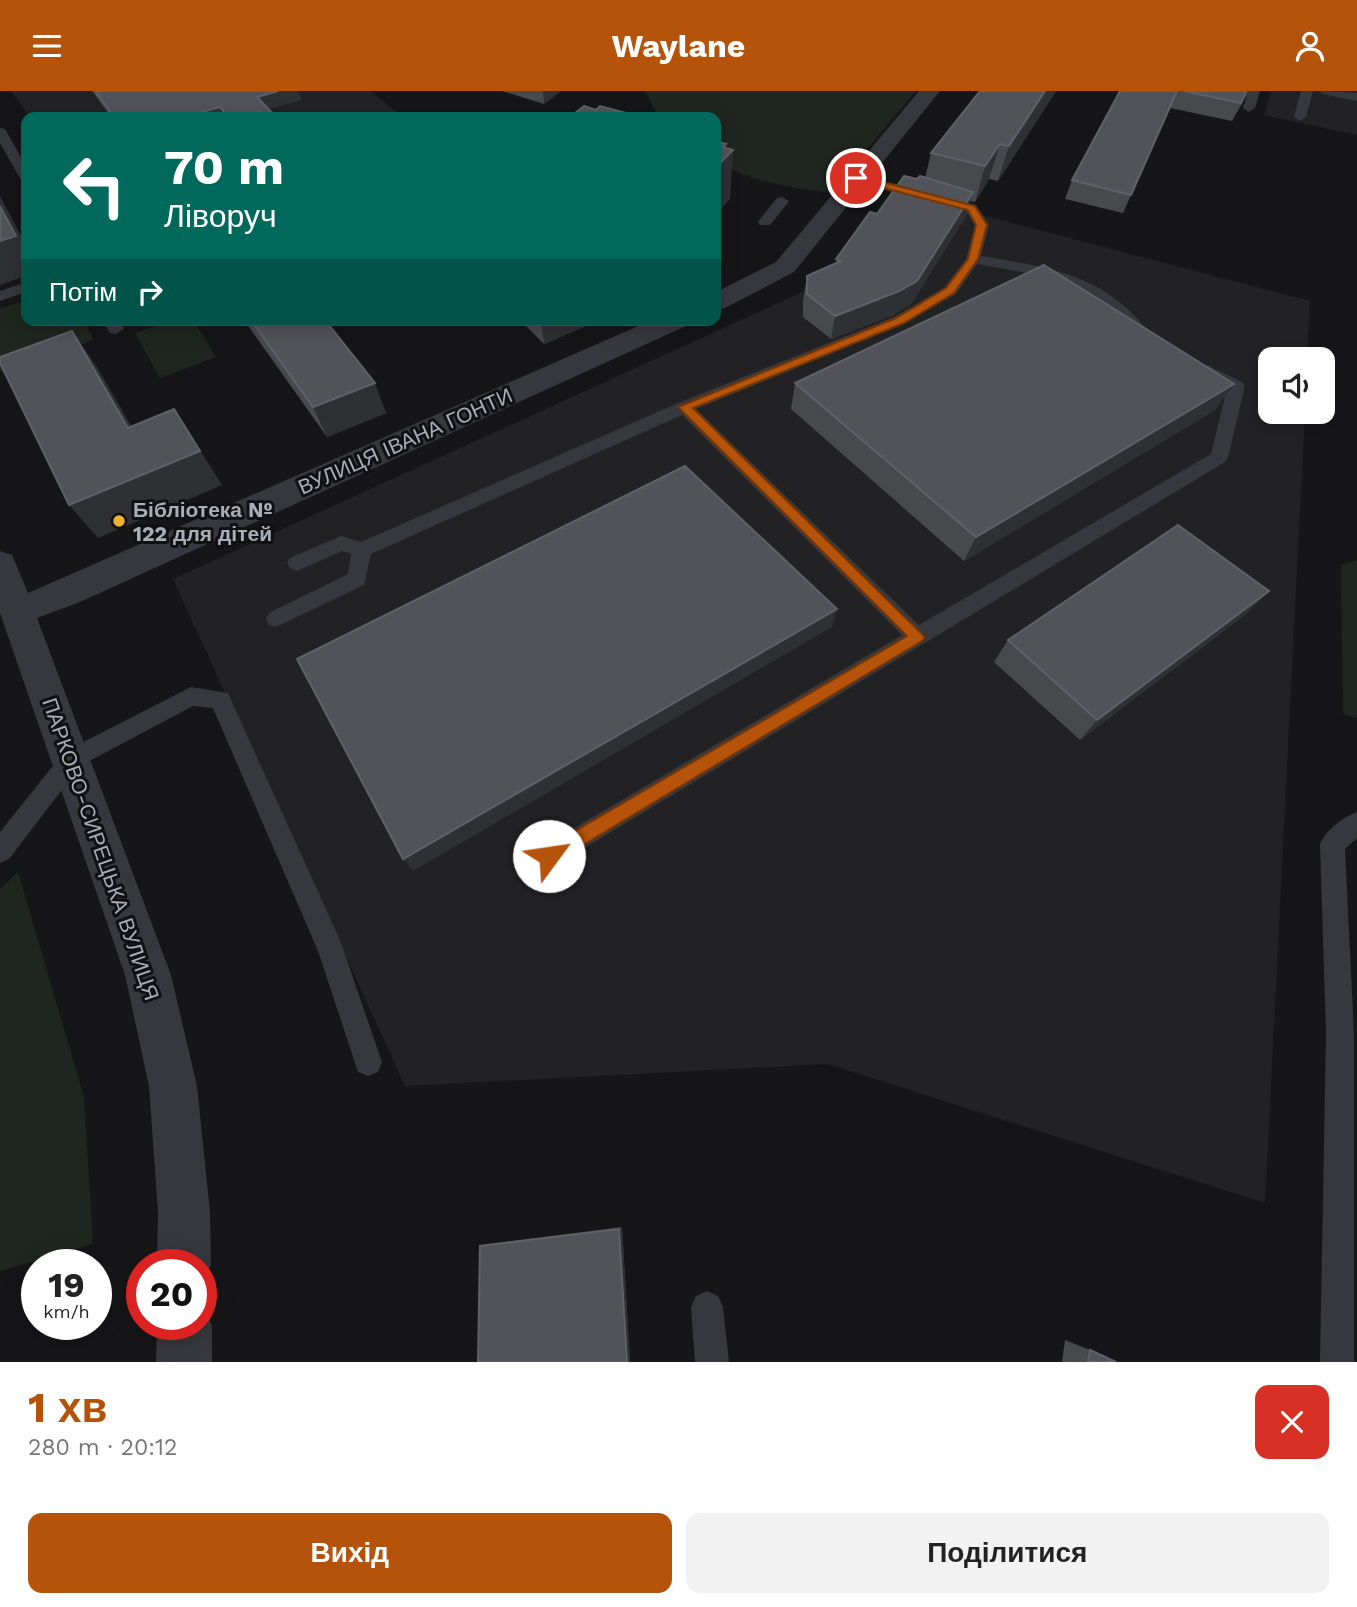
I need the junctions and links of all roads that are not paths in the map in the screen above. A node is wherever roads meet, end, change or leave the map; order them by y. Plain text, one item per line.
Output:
1 (930, 91) edge
2 (1254, 91) edge
3 (1307, 91) edge
4 (1326, 91) edge
5 (1357, 97) edge
6 (1249, 108) dead end
7 (1300, 117) dead end
8 (0, 132) edge
9 (21, 168) edge
10 (856, 178) junction
11 (782, 201) dead end
12 (765, 222) dead end
13 (973, 259) junction
14 (21, 289) edge
15 (0, 296) edge
16 (721, 299) edge
17 (663, 326) edge
18 (1153, 340) edge
19 (1189, 360) edge
20 (684, 407) junction
21 (362, 550) junction
22 (298, 563) dead end
23 (0, 564) edge
24 (18, 611) junction
25 (275, 619) dead end
26 (917, 637) junction
27 (72, 759) junction
28 (1357, 823) edge
29 (0, 851) edge
30 (549, 856) dead end
31 (368, 1062) dead end
32 (184, 1249) edge
33 (707, 1307) dead end
34 (184, 1340) edge
35 (184, 1362) edge
36 (712, 1362) edge
37 (1337, 1362) edge

1 - 10 street
2 - 6 lane
3 - 7 lane
4 - 5 lane
8 - 9 lane
10 - 13 lane
10 - 16 street
11 - 12 lane
13 - 18 lane
13 - 20 lane
14 - 15 lane
17 - 24 street, ВУЛИЦЯ ІВАНА ГОНТИ
19 - 26 lane
20 - 21 lane
20 - 26 lane
21 - 22 lane
21 - 25 lane
23 - 24 street, ПАРКОВО-СИРЕЦЬКА ВУЛИЦЯ
24 - 27 street, ПАРКОВО-СИРЕЦЬКА ВУЛИЦЯ
26 - 30 lane
27 - 29 lane
27 - 31 lane
27 - 32 street, ПАРКОВО-СИРЕЦЬКА ВУЛИЦЯ
28 - 37 lane
33 - 36 lane
34 - 35 street

